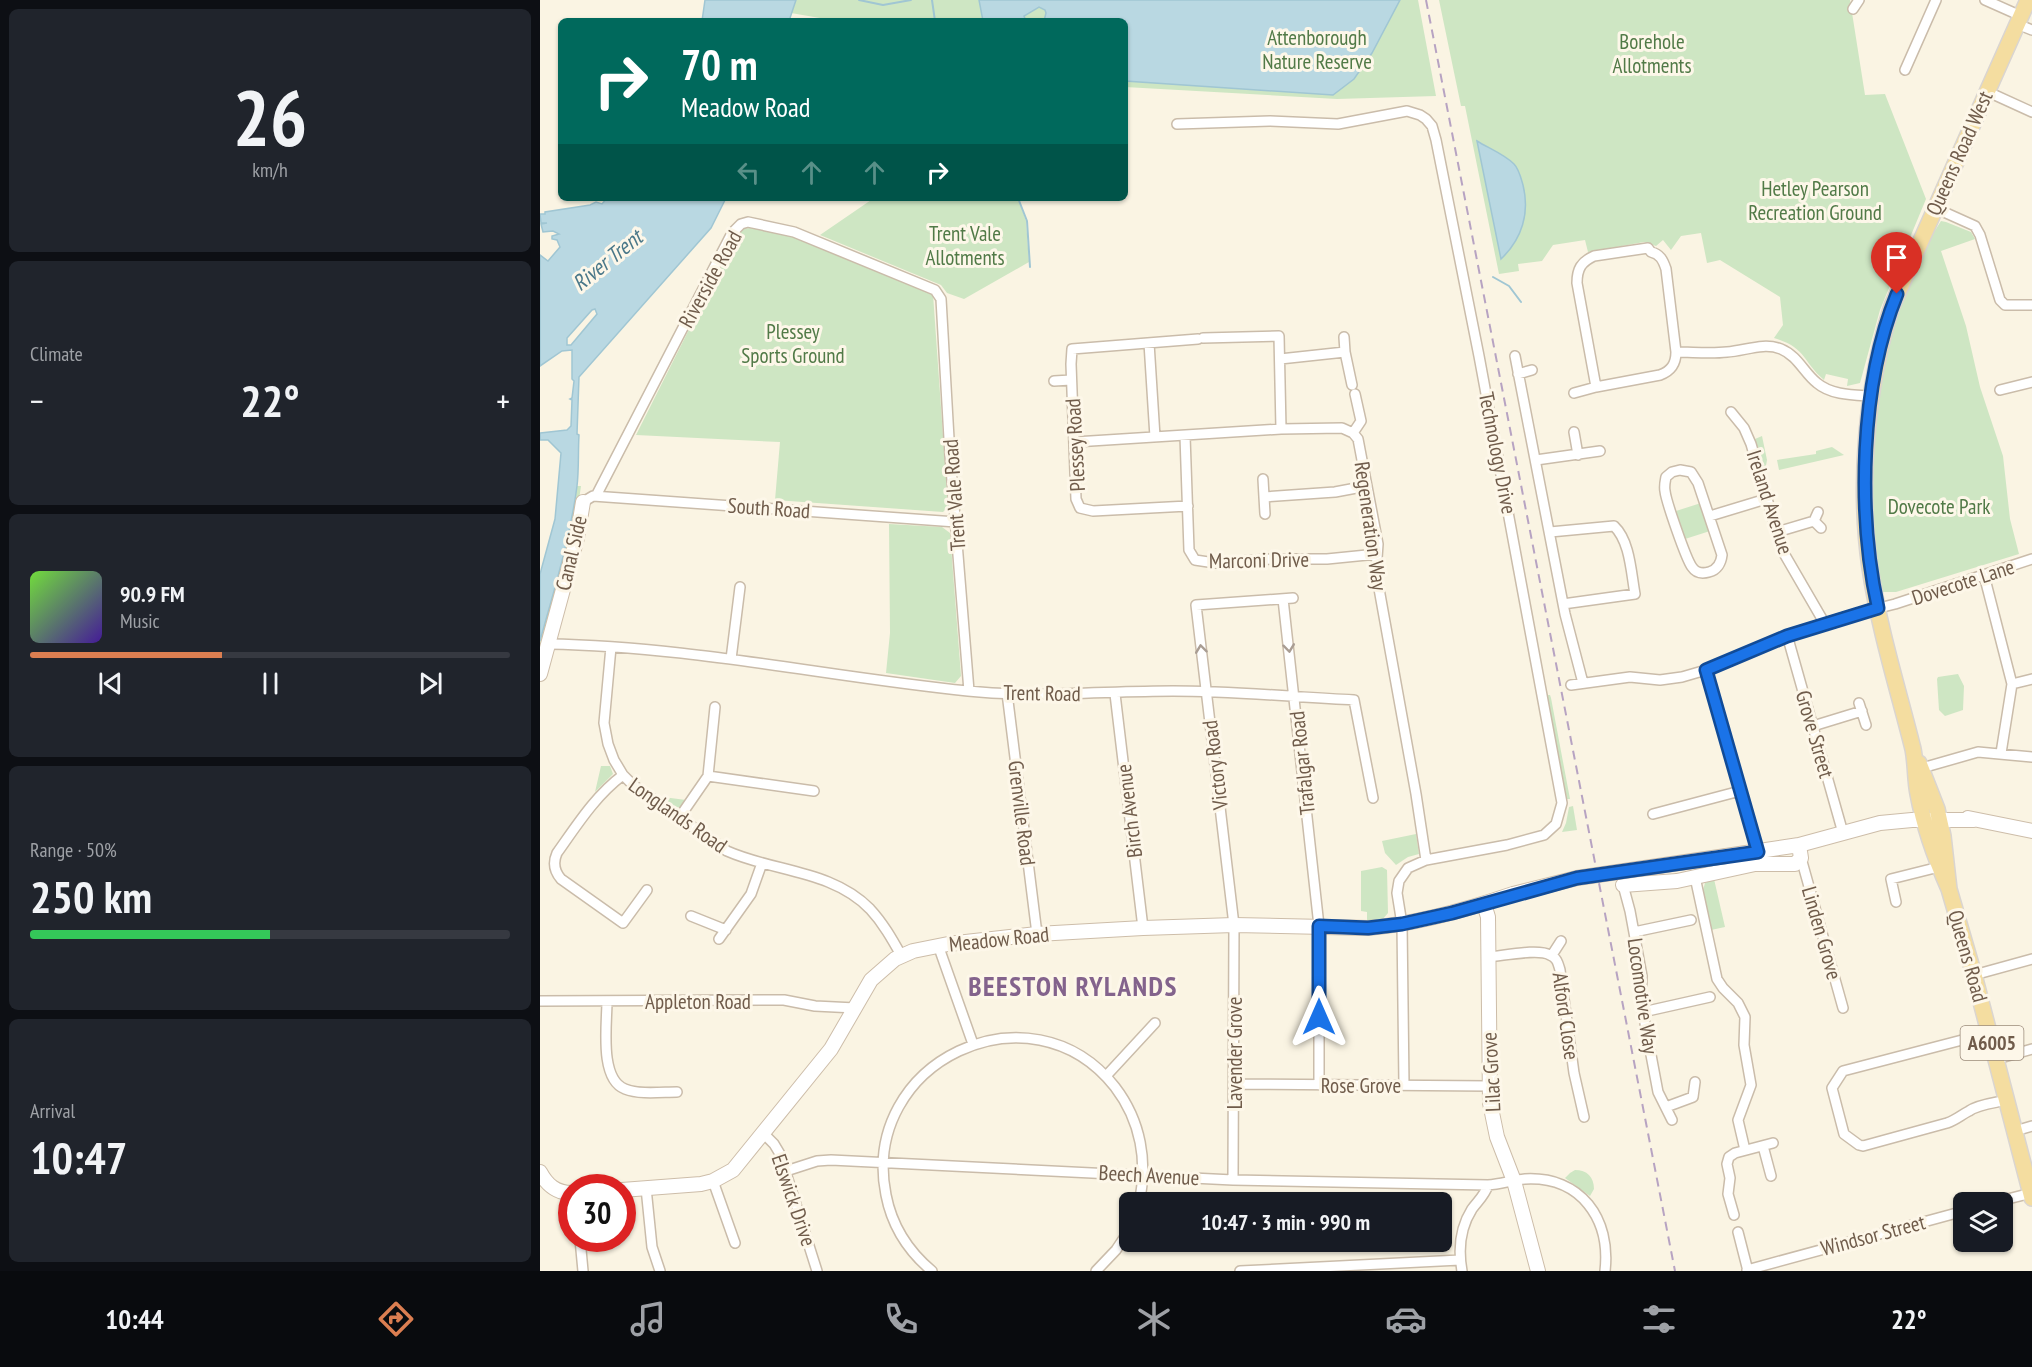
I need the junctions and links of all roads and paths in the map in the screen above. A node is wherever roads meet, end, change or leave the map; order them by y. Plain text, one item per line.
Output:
1 (1936, 0) edge
2 (1985, 0) edge
3 (2028, 0) edge
4 (2019, 20) junction
5 (2032, 30) edge
6 (1905, 70) dead end
7 (1986, 91) junction
8 (2032, 111) edge
9 (1178, 124) dead end
10 (1935, 208) junction
11 (941, 299) joint
12 (2032, 305) edge
13 (1344, 337) dead end
14 (1149, 343) junction
15 (1346, 352) junction
16 (1676, 352) junction
17 (1515, 356) dead end
18 (1280, 359) junction
19 (1532, 370) dead end
20 (1518, 374) junction
21 (1071, 380) junction
22 (1054, 381) dead end
23 (2032, 382) edge
24 (1596, 387) junction
25 (2000, 390) dead end
26 (1574, 393) dead end
27 (1870, 396) junction
28 (1731, 412) dead end
29 (1281, 429) junction
30 (1574, 432) dead end
31 (1353, 433) junction
32 (1185, 436) junction
33 (1155, 437) junction
34 (1075, 442) junction
35 (1866, 447) joint
36 (1600, 451) dead end
37 (1578, 454) junction
38 (1536, 460) junction
39 (1263, 479) dead end
40 (1367, 486) junction
41 (1264, 497) junction
42 (590, 499) junction
43 (1766, 499) junction
44 (1188, 506) junction
45 (1265, 514) dead end
46 (1710, 516) junction
47 (1818, 520) dead end
48 (956, 522) junction
49 (1550, 532) junction
50 (1776, 532) junction
51 (1377, 555) junction
52 (2032, 559) edge
53 (1984, 574) junction
54 (740, 587) dead end
55 (1288, 598) joint
56 (1563, 604) junction
57 (1878, 608) junction
58 (1825, 624) junction
59 (1787, 636) junction
60 (548, 644) junction
61 (611, 647) junction
62 (731, 659) junction
63 (1706, 670) junction
64 (540, 674) edge
65 (2032, 679) edge
66 (1583, 683) junction
67 (2012, 684) junction
68 (1571, 685) dead end
69 (969, 691) junction
70 (1206, 692) junction
71 (1007, 693) junction
72 (1115, 694) junction
73 (1294, 697) junction
74 (715, 707) dead end
75 (1866, 725) dead end
76 (1813, 726) junction
77 (1914, 753) junction
78 (2001, 753) junction
79 (2032, 757) edge
80 (1922, 768) junction
81 (623, 775) junction
82 (708, 776) junction
83 (814, 791) dead end
84 (1740, 791) junction
85 (1373, 798) dead end
86 (1931, 814) junction
87 (679, 818) junction
88 (1663, 824) dead end
89 (2032, 831) edge
90 (1843, 833) junction
91 (1800, 851) junction
92 (1758, 852) junction
93 (1426, 860) junction
94 (762, 863) junction
95 (1939, 867) junction
96 (1695, 877) junction
97 (1623, 885) joint
98 (1949, 889) junction
99 (647, 890) dead end
100 (1896, 903) dead end
101 (1485, 904) junction
102 (708, 910) dead end
103 (691, 916) dead end
104 (1691, 920) dead end
105 (704, 921) junction
106 (1402, 924) junction
107 (1234, 925) junction
108 (1319, 926) junction
109 (1143, 928) junction
110 (726, 930) junction
111 (1634, 932) junction
112 (1037, 934) junction
113 (719, 939) dead end
114 (1561, 941) dead end
115 (938, 945) junction
116 (901, 955) junction
117 (1552, 956) junction
118 (1488, 957) junction
119 (2032, 959) edge
120 (1974, 975) junction
121 (1710, 997) dead end
122 (540, 1001) edge
123 (607, 1001) junction
124 (855, 1008) junction
125 (1843, 1008) dead end
126 (1643, 1012) junction
127 (1155, 1023) dead end
128 (1989, 1033) junction
129 (973, 1044) junction
130 (2032, 1049) edge
131 (1996, 1059) junction
132 (1106, 1076) junction
133 (1695, 1082) dead end
134 (1234, 1084) junction
135 (1319, 1085) junction
136 (1404, 1085) junction
137 (1489, 1086) junction
138 (677, 1092) dead end
139 (2007, 1100) junction
140 (1666, 1107) junction
141 (1584, 1117) dead end
142 (1672, 1120) dead end
143 (2032, 1126) edge
144 (2015, 1131) junction
145 (763, 1133) junction
146 (1773, 1143) dead end
147 (1763, 1146) junction
148 (1744, 1150) junction
149 (883, 1162) junction
150 (786, 1171) junction
151 (540, 1172) edge
152 (1144, 1174) junction
153 (1771, 1176) dead end
154 (713, 1180) junction
155 (1233, 1180) junction
156 (1514, 1180) junction
157 (1488, 1185) junction
158 (646, 1188) junction
159 (636, 1189) edge
160 (558, 1190) edge
161 (1141, 1192) edge
162 (2031, 1195) edge
163 (2013, 1199) edge
164 (1730, 1200) junction
165 (1719, 1203) dead end
166 (1953, 1214) edge
167 (1734, 1215) dead end
168 (1738, 1232) dead end
169 (735, 1243) dead end
170 (1119, 1246) edge
171 (581, 1252) edge
172 (1460, 1260) junction
173 (1104, 1269) edge
174 (1748, 1270) edge
175 (582, 1271) edge
176 (660, 1271) edge
177 (817, 1271) edge
178 (932, 1271) edge
179 (1240, 1271) edge
180 (1462, 1271) edge
181 (1538, 1271) edge
182 (1605, 1271) edge

1 - 6 street
2 - 4 street
3 - 4 main road, Queens Road West / A6005
4 - 5 street
4 - 7 main road, Queens Road West / A6005
7 - 8 street
7 - 10 main road, Queens Road West / A6005
9 - 93 street, Technology Drive
10 - 12 street
10 - 27 main road, Queens Road West / A6005
11 - 42 street, Riverside Road
11 - 48 street, Trent Vale Road
13 - 15 street
14 - 18 street
14 - 21 street, Plessey Road
14 - 33 street
15 - 18 street
15 - 31 street
16 - 24 street
16 - 24 street
16 - 27 street
17 - 20 street
18 - 29 street
19 - 20 street
20 - 38 street
21 - 22 street, Plessey Road
21 - 34 street, Plessey Road
23 - 25 street
24 - 26 street
27 - 35 main road, Queens Road West / A6005
28 - 43 street, Ireland Avenue
29 - 31 street, Regeneration Way
29 - 32 street, Regeneration Way
30 - 37 street
31 - 40 street, Regeneration Way
32 - 33 street, Regeneration Way
32 - 44 street, Marconi Drive
33 - 34 street, Regeneration Way
34 - 44 street, Plessey Road
35 - 57 main road, Queens Road / A6005
36 - 37 street
37 - 38 street
38 - 49 street
39 - 41 street
40 - 41 street
40 - 51 street, Regeneration Way
41 - 45 street
42 - 48 street, South Road
42 - 60 street, Canal Side
43 - 46 street
43 - 50 street, Ireland Avenue
44 - 51 street, Marconi Drive
46 - 46 street
47 - 50 street
48 - 69 street, Trent Vale Road
49 - 56 street
49 - 56 street
50 - 58 street, Ireland Avenue
51 - 93 street, Regeneration Way
52 - 53 street, Dovecote Lane
53 - 57 street, Dovecote Lane
53 - 67 street
54 - 62 street
70 -> 55 street, Victory Road
55 -> 73 street, Trafalgar Road
56 - 66 street
57 - 58 street, Dovecote Lane
57 - 77 main road, Queens Road / A6005
58 - 59 street, Dovecote Lane
59 - 63 street, Dovecote Lane
59 - 76 street, Grove Street
60 - 61 street, Trent Road
60 - 64 street, Canal Side
61 - 62 street, Trent Road
61 - 81 street, Longlands Road
62 - 69 street, Trent Road
63 - 66 street, Dovecote Lane
63 - 84 street
65 - 67 street
66 - 68 street, Dovecote Lane
67 - 78 street
69 - 71 street, Trent Road
70 - 72 street, Trent Road
70 - 73 street, Trent Road
70 - 107 street, Victory Road
71 - 72 street, Trent Road
71 - 112 street, Grenville Road
72 - 109 street, Birch Avenue
73 - 85 street, Trent Road
73 - 108 street, Trafalgar Road
74 - 82 street
75 - 76 street
76 - 90 street, Grove Street
77 - 80 main road, Queens Road / A6005
77 - 86 main road, Queens Road / A6005
78 - 79 street
78 - 80 street
80 - 86 main road, Queens Road / A6005
81 - 87 street, Longlands Road
81 - 99 street
82 - 83 street
82 - 87 street
84 - 88 street
84 - 92 street
86 - 89 street
86 - 90 street
86 - 95 main road, Queens Road / A6005
86 - 98 main road, Queens Road / A6005
87 - 94 street, Longlands Road
90 - 91 street
91 - 92 street, Meadow Road
91 - 96 street
91 - 125 street, Linden Grove
92 - 101 street, Meadow Road, bridge
93 - 106 street, Technology Drive
94 - 110 street
94 - 116 street, Longlands Road
95 - 98 main road, Queens Road / A6005
95 - 100 street
96 - 97 street
96 - 148 street
97 - 111 street, Locomotive Way
98 - 120 main road, Queens Road / A6005
101 - 106 street, Meadow Road
101 - 118 street, Lilac Grove
102 - 105 street
103 - 105 street
104 - 111 street
105 - 110 street
106 - 108 street, Meadow Road
106 - 136 street, Technology Drive
107 - 108 street, Meadow Road
107 - 109 street, Meadow Road
107 - 134 street, Lavender Grove
108 - 135 street, Trafalgar Road
109 - 112 street, Meadow Road
110 - 113 street
111 - 126 street, Locomotive Way
112 - 115 street, Meadow Road
114 - 117 street
115 - 116 street, Meadow Road
115 - 129 street
116 - 124 street, Meadow Road
117 - 118 street, Alford Close
117 - 141 street, Alford Close
118 - 137 street, Lilac Grove
119 - 120 street
120 - 128 main road, Queens Road / A6005
121 - 126 street
122 - 123 street, Appleton Road
123 - 124 street, Appleton Road
123 - 138 street
124 - 145 street, Meadow Road
126 - 140 street, Locomotive Way
127 - 132 street
128 - 131 main road, Queens Road / A6005
128 - 139 street
129 - 132 street
129 - 149 street
130 - 131 street
131 - 139 main road, Queens Road / A6005
132 - 152 street
133 - 140 street
134 - 135 street, Rose Grove
134 - 155 street, Lavender Grove
135 - 136 street, Rose Grove
136 - 137 street, Rose Grove
137 - 156 street, Lilac Grove
139 - 144 main road, Queens Road / A6005
140 - 142 street, Locomotive Way
143 - 144 street
144 - 162 main road, Queens Road / A6005
145 - 150 street, Elswick Drive
145 - 154 street, Meadow Road
146 - 147 street
147 - 148 street
147 - 153 street
148 - 164 street
149 - 150 street, Beech Avenue
149 - 152 street, Beech Avenue
149 - 178 street
150 - 177 street, Elswick Drive
151 - 160 street
152 - 155 street, Beech Avenue
152 - 161 street
154 - 158 street, Meadow Road
154 - 169 street
155 - 157 street, Beech Avenue
156 - 157 street, Beech Avenue
156 - 181 street, Lilac Grove
156 - 182 street, Beech Avenue
157 - 172 street
158 - 159 street, Meadow Road
158 - 176 street
162 - 163 street
164 - 165 street
164 - 167 street
166 - 174 street, Windsor Street
168 - 174 street
170 - 173 street
171 - 175 street
172 - 179 street
172 - 180 street

